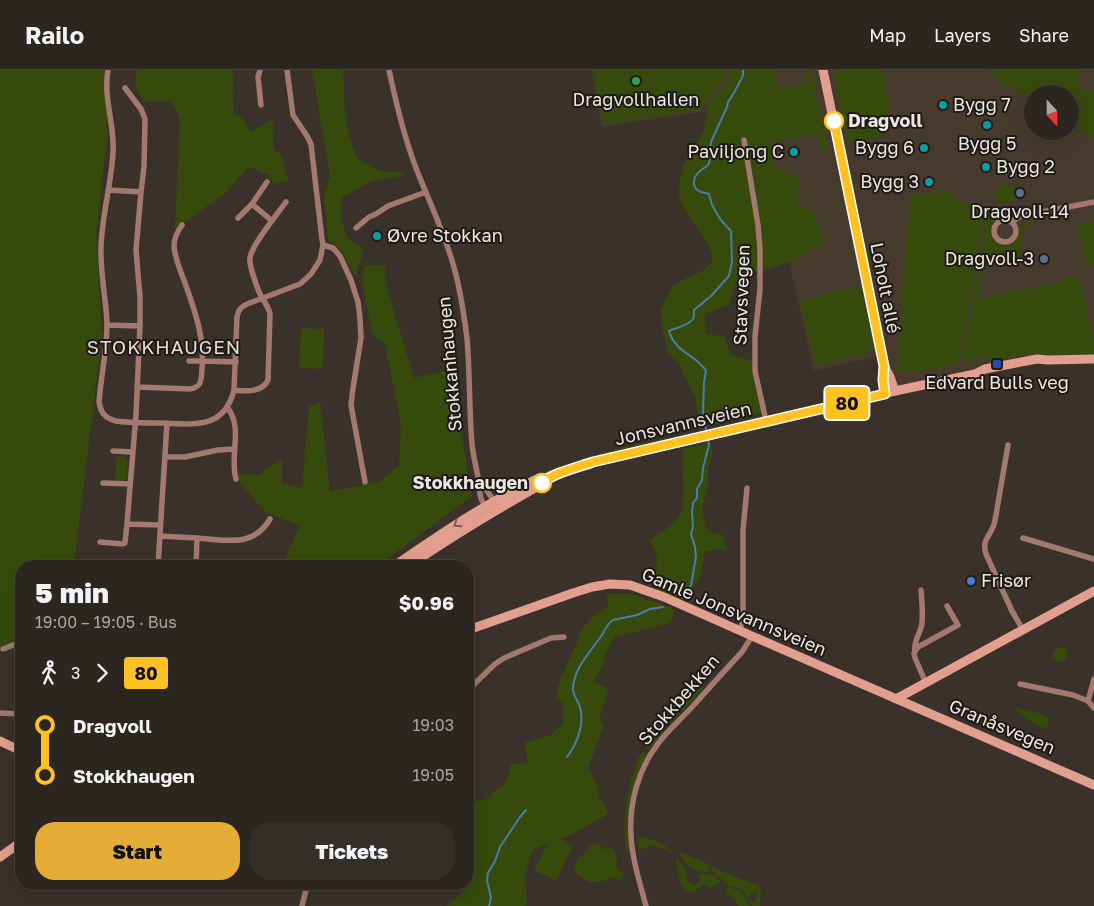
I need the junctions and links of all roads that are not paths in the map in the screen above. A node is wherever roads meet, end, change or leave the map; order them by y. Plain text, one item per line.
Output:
1 (108, 70) edge
2 (260, 70) edge
3 (287, 70) edge
4 (389, 70) edge
5 (823, 70) edge
6 (125, 88) dead end
7 (261, 105) dead end
8 (744, 140) dead end
9 (267, 182) dead end
10 (108, 190) junction
11 (141, 192) junction
12 (426, 192) junction
13 (286, 202) dead end
14 (1094, 202) edge
15 (252, 204) junction
16 (238, 218) dead end
17 (272, 221) junction
18 (1011, 222) dead end
19 (182, 225) dead end
20 (356, 228) dead end
21 (323, 245) junction
22 (262, 299) junction
23 (107, 325) junction
24 (140, 326) junction
25 (1094, 359) edge
26 (189, 361) dead end
27 (203, 361) junction
28 (236, 362) junction
29 (884, 366) junction
30 (137, 387) junction
31 (234, 390) junction
32 (895, 391) junction
33 (885, 394) junction
34 (227, 407) junction
35 (766, 421) junction
36 (135, 422) junction
37 (167, 424) junction
38 (1008, 445) dead end
39 (235, 449) junction
40 (113, 451) dead end
41 (132, 452) junction
42 (165, 457) junction
43 (478, 478) junction
44 (547, 478) junction
45 (236, 480) dead end
46 (365, 482) dead end
47 (103, 483) dead end
48 (130, 484) junction
49 (747, 488) dead end
50 (494, 501) junction
51 (484, 506) junction
52 (493, 512) junction
53 (270, 519) dead end
54 (128, 524) junction
55 (160, 525) junction
56 (160, 536) junction
57 (197, 538) junction
58 (1023, 538) dead end
59 (100, 542) dead end
60 (1094, 559) edge
61 (158, 560) edge
62 (196, 560) edge
63 (403, 560) edge
64 (418, 560) edge
65 (921, 590) dead end
66 (1094, 591) edge
67 (947, 606) dead end
68 (474, 628) edge
69 (739, 630) junction
70 (1023, 630) junction
71 (752, 636) junction
72 (564, 637) dead end
73 (15, 644) edge
74 (3, 649) dead end
75 (915, 651) junction
76 (1094, 679) edge
77 (926, 683) junction
78 (474, 684) edge
79 (1020, 684) dead end
80 (896, 699) junction
81 (1088, 702) junction
82 (1094, 708) edge
83 (0, 713) edge
84 (15, 714) edge
85 (0, 741) edge
86 (15, 748) edge
87 (1094, 785) edge
88 (15, 846) edge
89 (0, 857) edge
90 (306, 890) edge
91 (302, 906) edge
92 (646, 906) edge

1 - 10 street
2 - 7 street
3 - 21 street
4 - 12 street, Stokkanhaugen
5 - 29 street, Loholt allé
6 - 11 street
8 - 35 street, Stavsvegen
9 - 15 street
10 - 11 street
10 - 23 street
11 - 24 street
12 - 20 street
12 - 43 street, Stokkanhaugen
13 - 17 street
14 - 18 street
15 - 16 street
15 - 17 street
17 - 22 street
19 - 27 street
21 - 22 street
21 - 46 street
22 - 28 street
22 - 31 street
23 - 24 street
23 - 36 street
24 - 30 street
25 - 32 street, Jonsvannsveien
26 - 27 street
27 - 28 street
27 - 30 street
28 - 31 street
29 - 32 street, Loholt allé
29 - 33 street, Loholt allé
30 - 36 street
31 - 34 street
32 - 33 street, Jonsvannsveien
33 - 35 street, Jonsvannsveien
34 - 37 street
34 - 39 street
35 - 44 street, Jonsvannsveien
36 - 37 street
36 - 41 street
37 - 42 street
38 - 70 street
39 - 42 street
39 - 45 street
40 - 41 street
41 - 48 street
42 - 55 street
43 - 50 street, Stokkanhaugen
43 - 51 street, Stokkanhaugen
44 - 50 street, Jonsvannsveien
44 - 52 street, Jonsvannsveien
47 - 48 street
48 - 54 street
49 - 69 street
50 - 51 street, Jonsvannsveien
50 - 52 street
51 - 52 street
51 -> 63 street, Jonsvannsveien
52 - 64 street, Jonsvannsveien
53 - 57 street
54 - 55 street
54 - 59 street
55 - 56 street
56 - 57 street
56 - 61 street
57 - 62 street
58 - 60 street
65 - 75 street
66 - 70 street
67 - 75 street
68 - 69 street, Gamle Jonsvannsveien
69 - 71 street, Gamle Jonsvannsveien
70 - 77 street
71 - 80 street, Gamle Jonsvannsveien
71 - 92 street, Stokkbekken
72 - 78 street
73 - 74 street
75 - 77 street
76 - 81 street
77 - 80 street
79 - 81 street
80 - 87 street, Granåsvegen
81 - 82 street
83 - 84 street
85 - 86 street
88 - 89 street
90 - 91 street

